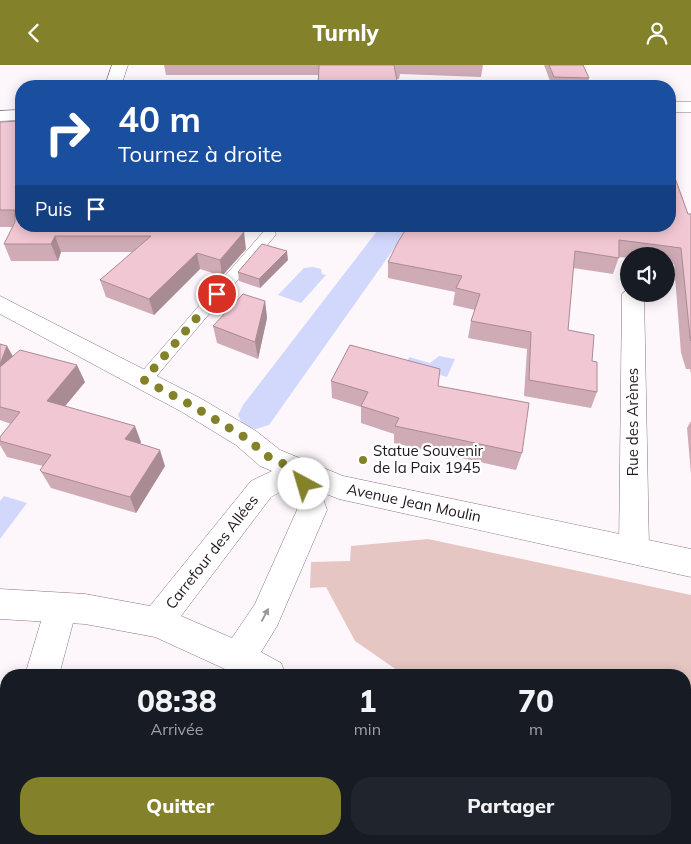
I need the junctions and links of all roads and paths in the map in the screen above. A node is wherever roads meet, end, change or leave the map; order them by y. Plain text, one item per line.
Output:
1 (120, 65) edge
2 (115, 80) edge
3 (676, 107) edge
4 (691, 107) edge
5 (0, 115) edge
6 (15, 115) edge
7 (269, 234) dead end
8 (633, 302) edge
9 (0, 304) edge
10 (144, 380) junction
11 (300, 471) junction
12 (634, 550) junction
13 (691, 563) edge
14 (0, 604) edge
15 (61, 609) junction
16 (158, 622) junction
17 (239, 657) junction
18 (44, 669) edge
19 (259, 669) edge

1 - 2 street
3 - 4 street
5 - 6 street
7 - 10 lane
8 - 12 street, Rue des Arènes
9 - 10 street, Avenue Jean Moulin
10 - 11 street, Avenue Jean Moulin
11 - 12 street, Avenue Jean Moulin
11 - 16 street, Carrefour des Allées
17 -> 11 street
12 - 13 street, Avenue Jean Moulin
14 - 15 street
15 - 16 street
15 - 18 street
16 - 17 street
17 - 19 street

